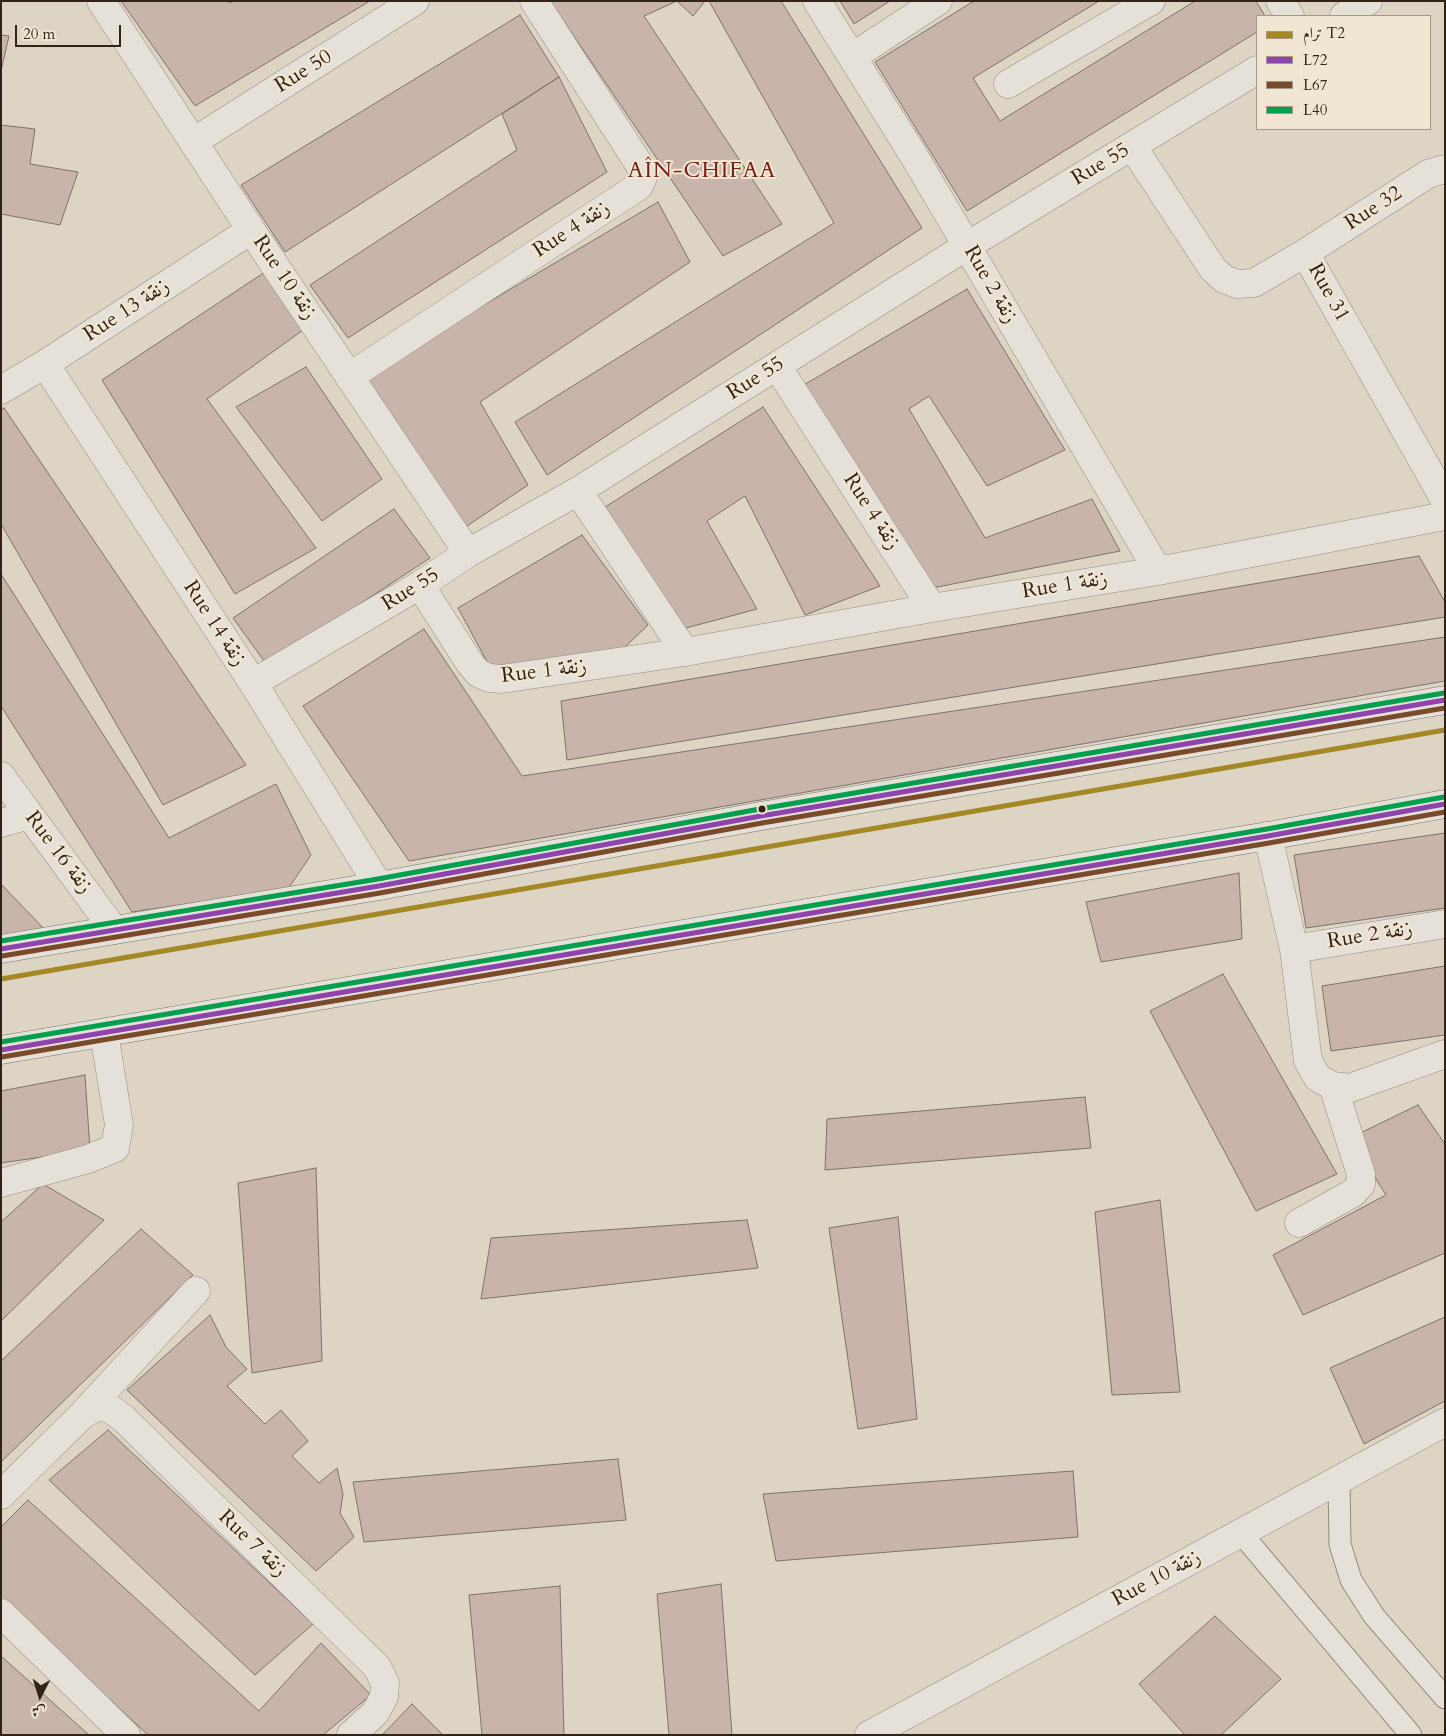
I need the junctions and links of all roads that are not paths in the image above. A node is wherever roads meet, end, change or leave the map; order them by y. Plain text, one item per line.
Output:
1 (101, 1) edge
2 (415, 1) edge
3 (534, 1) edge
4 (817, 1) edge
5 (938, 1) edge
6 (1152, 1) edge
7 (1280, 1) edge
8 (1368, 1) edge
9 (1289, 15) edge
10 (1346, 15) edge
11 (852, 57) junction
12 (1256, 71) edge
13 (1008, 84) dead end
14 (193, 142) junction
15 (1132, 146) junction
16 (1445, 170) edge
17 (251, 230) junction
18 (968, 246) junction
19 (1305, 253) junction
20 (46, 364) junction
21 (777, 366) junction
22 (349, 377) junction
23 (1, 390) edge
24 (578, 491) junction
25 (1445, 500) edge
26 (1445, 516) edge
27 (468, 554) junction
28 (1158, 571) junction
29 (420, 585) junction
30 (932, 608) junction
31 (685, 652) junction
32 (253, 683) junction
33 (1445, 700) edge
34 (1, 776) edge
35 (1445, 804) edge
36 (29, 815) junction
37 (1, 823) edge
38 (1268, 836) junction
39 (379, 886) junction
40 (1445, 924) edge
41 (114, 930) junction
42 (1445, 938) edge
43 (1, 950) edge
44 (1295, 955) junction
45 (104, 1033) junction
46 (1, 1050) edge
47 (1445, 1054) edge
48 (1333, 1086) junction
49 (1, 1183) edge
50 (1298, 1223) dead end
51 (196, 1291) dead end
52 (82, 1416) junction
53 (1445, 1422) edge
54 (1339, 1480) junction
55 (1, 1495) edge
56 (1241, 1533) junction
57 (1, 1613) edge
58 (1445, 1698) edge
59 (126, 1735) edge
60 (351, 1735) edge
61 (869, 1735) edge
62 (1411, 1735) edge

1 - 14 street, Rue 10 زنقة
2 - 14 street, Rue 50
3 - 22 street, Rue 4 زنقة
4 - 11 street, Rue 2 زنقة
5 - 11 street
6 - 13 street
7 - 9 street
8 - 10 street
11 - 18 street, Rue 2 زنقة
12 - 15 street, Rue 55
14 - 17 street, Rue 10 زنقة
15 - 18 street, Rue 55
15 - 19 street, Rue 31
16 - 19 street, Rue 32
17 - 20 street, Rue 13 زنقة
17 - 22 street, Rue 10 زنقة
18 - 21 street, Rue 55
18 - 28 street, Rue 2 زنقة
19 - 25 street, Rue 31
20 - 23 street, Rue 13 زنقة
20 - 32 street, Rue 14 زنقة
21 - 24 street, Rue 55
21 - 30 street, Rue 4 زنقة
22 - 27 street, Rue 10 زنقة
24 - 27 street, Rue 55
24 - 31 street
26 - 28 street, Rue 1 زنقة
27 - 29 street, Rue 55
28 - 30 street, Rue 1 زنقة
29 - 31 street, Rue 1 زنقة
29 - 32 street, Rue 55
30 - 31 street, Rue 1 زنقة
32 - 39 street, Rue 14 زنقة
33 - 39 street
34 - 36 street, Rue 16 زنقة
35 - 38 street
36 - 37 street
36 - 41 street, Rue 16 زنقة
38 - 44 street
38 - 45 street
39 - 41 street
40 - 44 street, Rue 2 زنقة
41 - 43 street
42 - 44 street, Rue 2 زنقة
44 - 48 street
45 - 46 street
45 - 49 street
47 - 48 street
48 - 50 street
51 - 52 street
52 - 55 street
52 - 60 street, Rue 7 زنقة
53 - 54 street, Rue 10 زنقة
54 - 56 street, Rue 10 زنقة
54 - 58 lane
56 - 61 street, Rue 10 زنقة
56 - 62 lane
57 - 59 street

